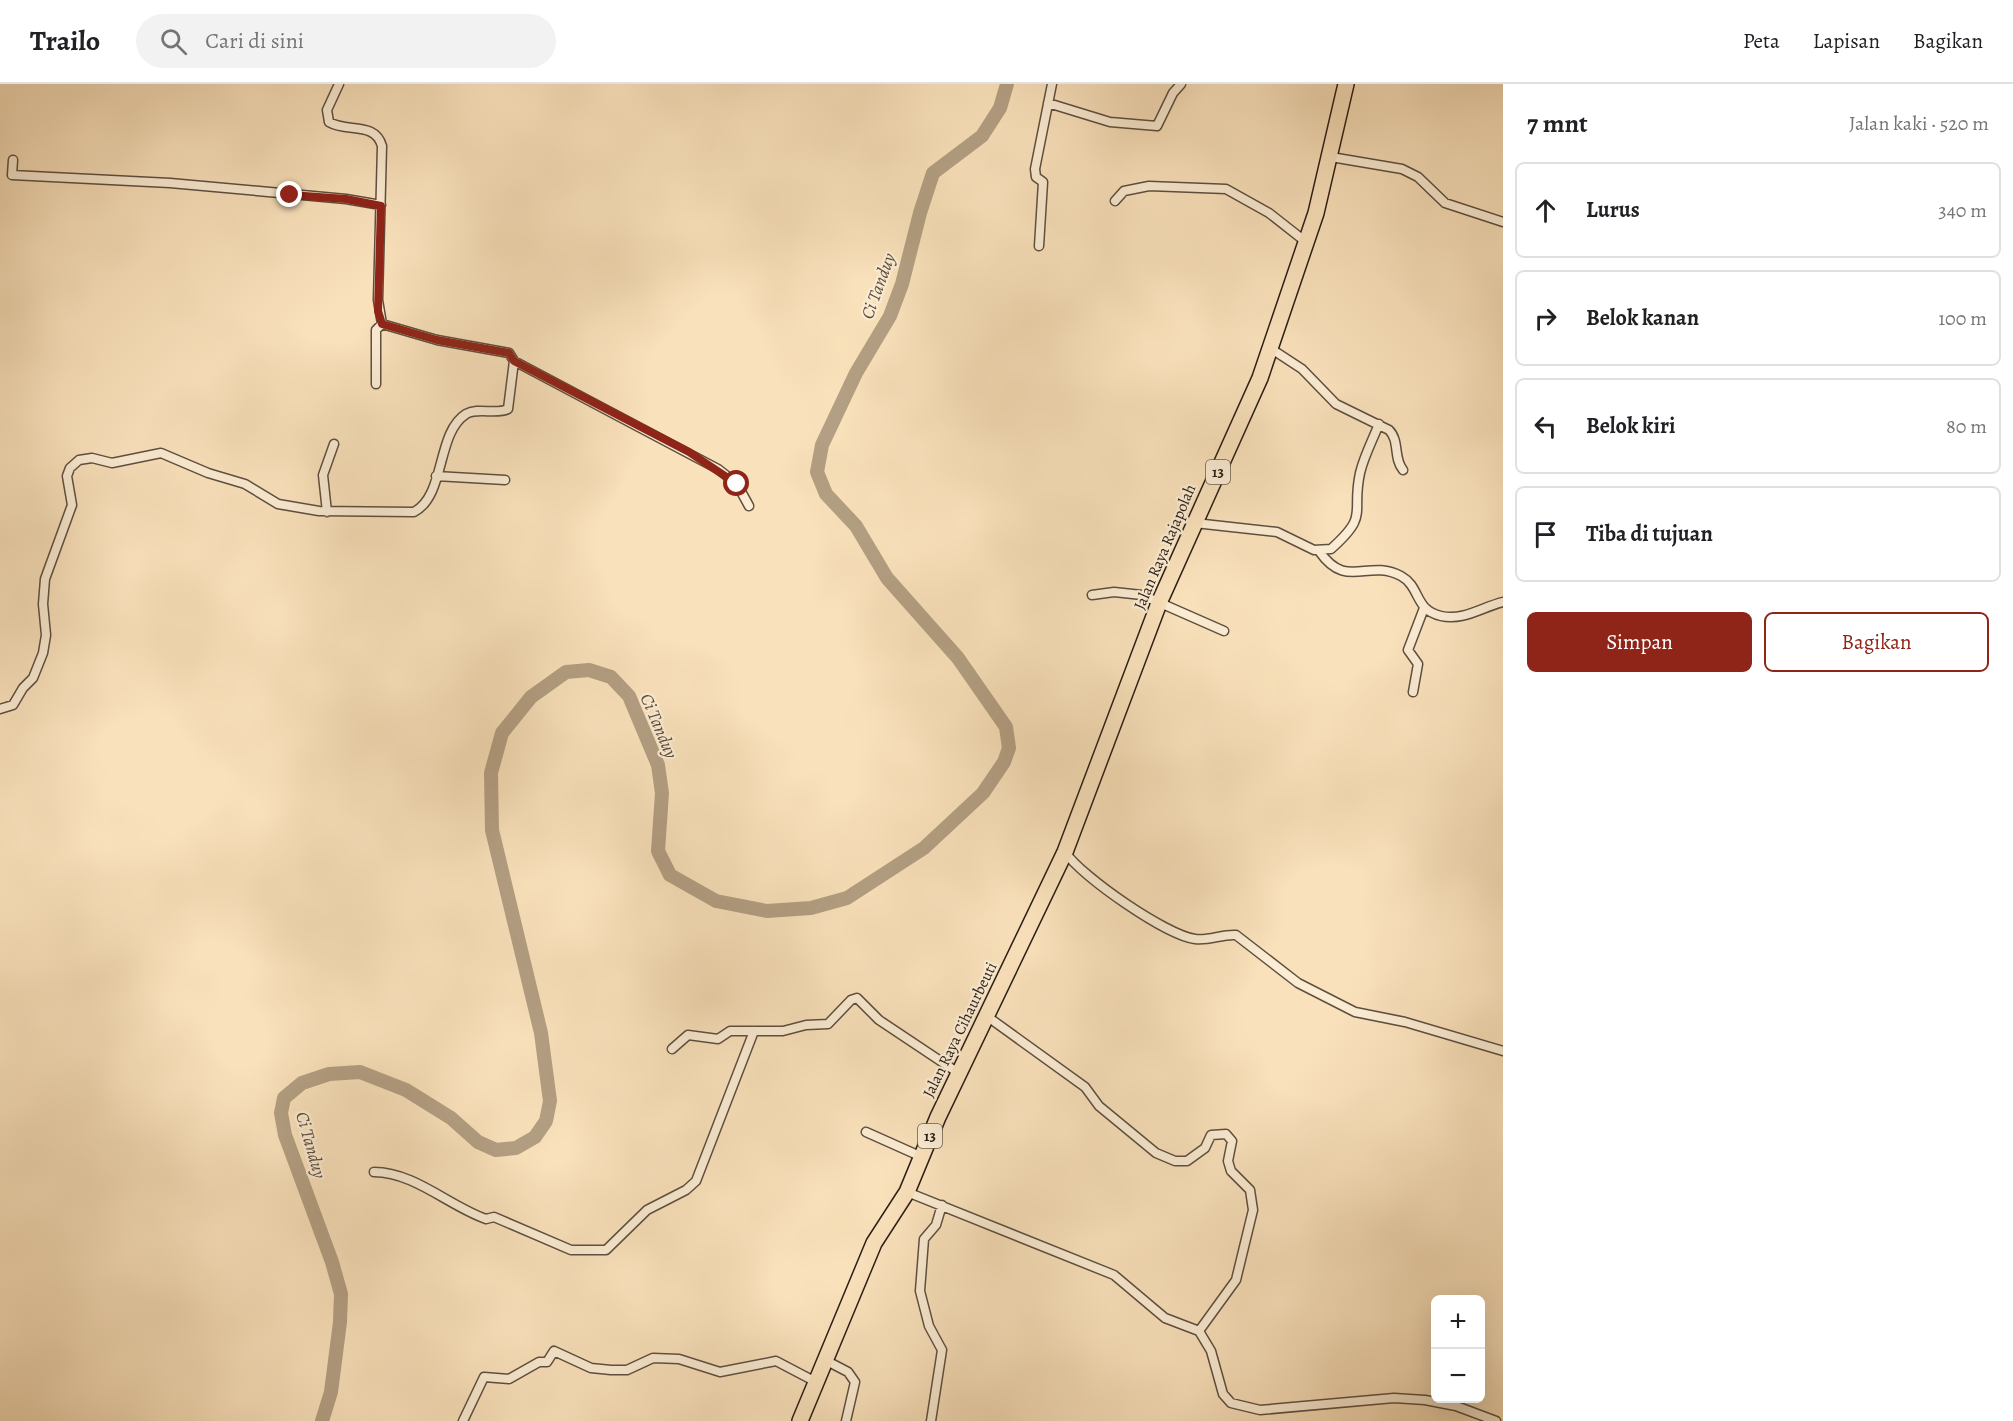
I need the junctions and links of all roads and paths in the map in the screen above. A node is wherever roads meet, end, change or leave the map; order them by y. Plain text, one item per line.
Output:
1 (339, 84) edge
2 (1052, 84) edge
3 (1181, 84) edge
4 (1346, 84) edge
5 (1048, 102) junction
6 (1331, 157) junction
7 (13, 159) dead end
8 (1115, 201) dead end
9 (381, 206) junction
10 (1503, 222) edge
11 (1306, 242) junction
12 (1039, 246) dead end
13 (382, 324) junction
14 (1270, 348) junction
15 (514, 361) junction
16 (376, 384) dead end
17 (1379, 424) junction
18 (334, 444) dead end
19 (1403, 470) dead end
20 (436, 476) junction
21 (505, 480) dead end
22 (748, 506) dead end
23 (327, 512) junction
24 (1195, 523) junction
25 (1318, 551) junction
26 (1092, 595) dead end
27 (1503, 602) edge
28 (1159, 604) junction
29 (1424, 608) junction
30 (1224, 631) dead end
31 (1413, 692) dead end
32 (0, 708) edge
33 (1065, 852) junction
34 (988, 1017) junction
35 (754, 1031) junction
36 (672, 1049) dead end
37 (1503, 1051) edge
38 (960, 1075) junction
39 (866, 1132) dead end
40 (922, 1157) junction
41 (374, 1172) dead end
42 (907, 1192) junction
43 (942, 1204) junction
44 (1199, 1331) junction
45 (825, 1360) junction
46 (816, 1382) junction
47 (463, 1421) edge
48 (800, 1421) edge
49 (846, 1421) edge
50 (931, 1421) edge
51 (1496, 1421) edge

1 - 9 street
2 - 5 street
3 - 5 street
4 - 6 highway, Jalan Raya Rajapolah / 13
5 - 12 street
6 - 10 street
6 - 11 highway, Jalan Raya Rajapolah / 13
7 - 9 street
8 - 11 street
9 - 13 street
11 - 14 highway, Jalan Raya Rajapolah / 13
13 - 15 street
13 - 16 street
14 - 17 street
14 - 24 highway, Jalan Raya Rajapolah / 13
15 - 20 street
15 - 22 street
17 - 19 street
17 - 25 street
18 - 23 street
20 - 21 street
20 - 23 street
23 - 32 street
24 - 25 street
24 - 28 highway, Jalan Raya Rajapolah / 13
25 - 29 street
26 - 28 street
27 - 29 street
28 - 30 street
28 - 33 highway, Jalan Raya Rajapolah / 13
29 - 31 street
33 - 34 highway, Jalan Raya Cihaurbeuti / 13
33 - 37 street
34 - 38 highway, Jalan Raya Cihaurbeuti / 13
34 - 44 street
35 - 36 street
35 - 38 street
35 - 41 street
38 - 40 highway, Jalan Raya Cihaurbeuti / 13
39 - 40 street
40 - 42 highway, Jalan Raya Cihaurbeuti / 13
42 - 43 street
42 - 45 highway, Jalan Raya Cihaurbeuti / 13
43 - 44 street
43 - 50 street
44 - 51 street
45 - 46 highway, Jalan Raya Cihaurbeuti / 13
45 - 49 street
46 - 47 street
46 - 48 highway, Jalan Raya Cihaurbeuti / 13

